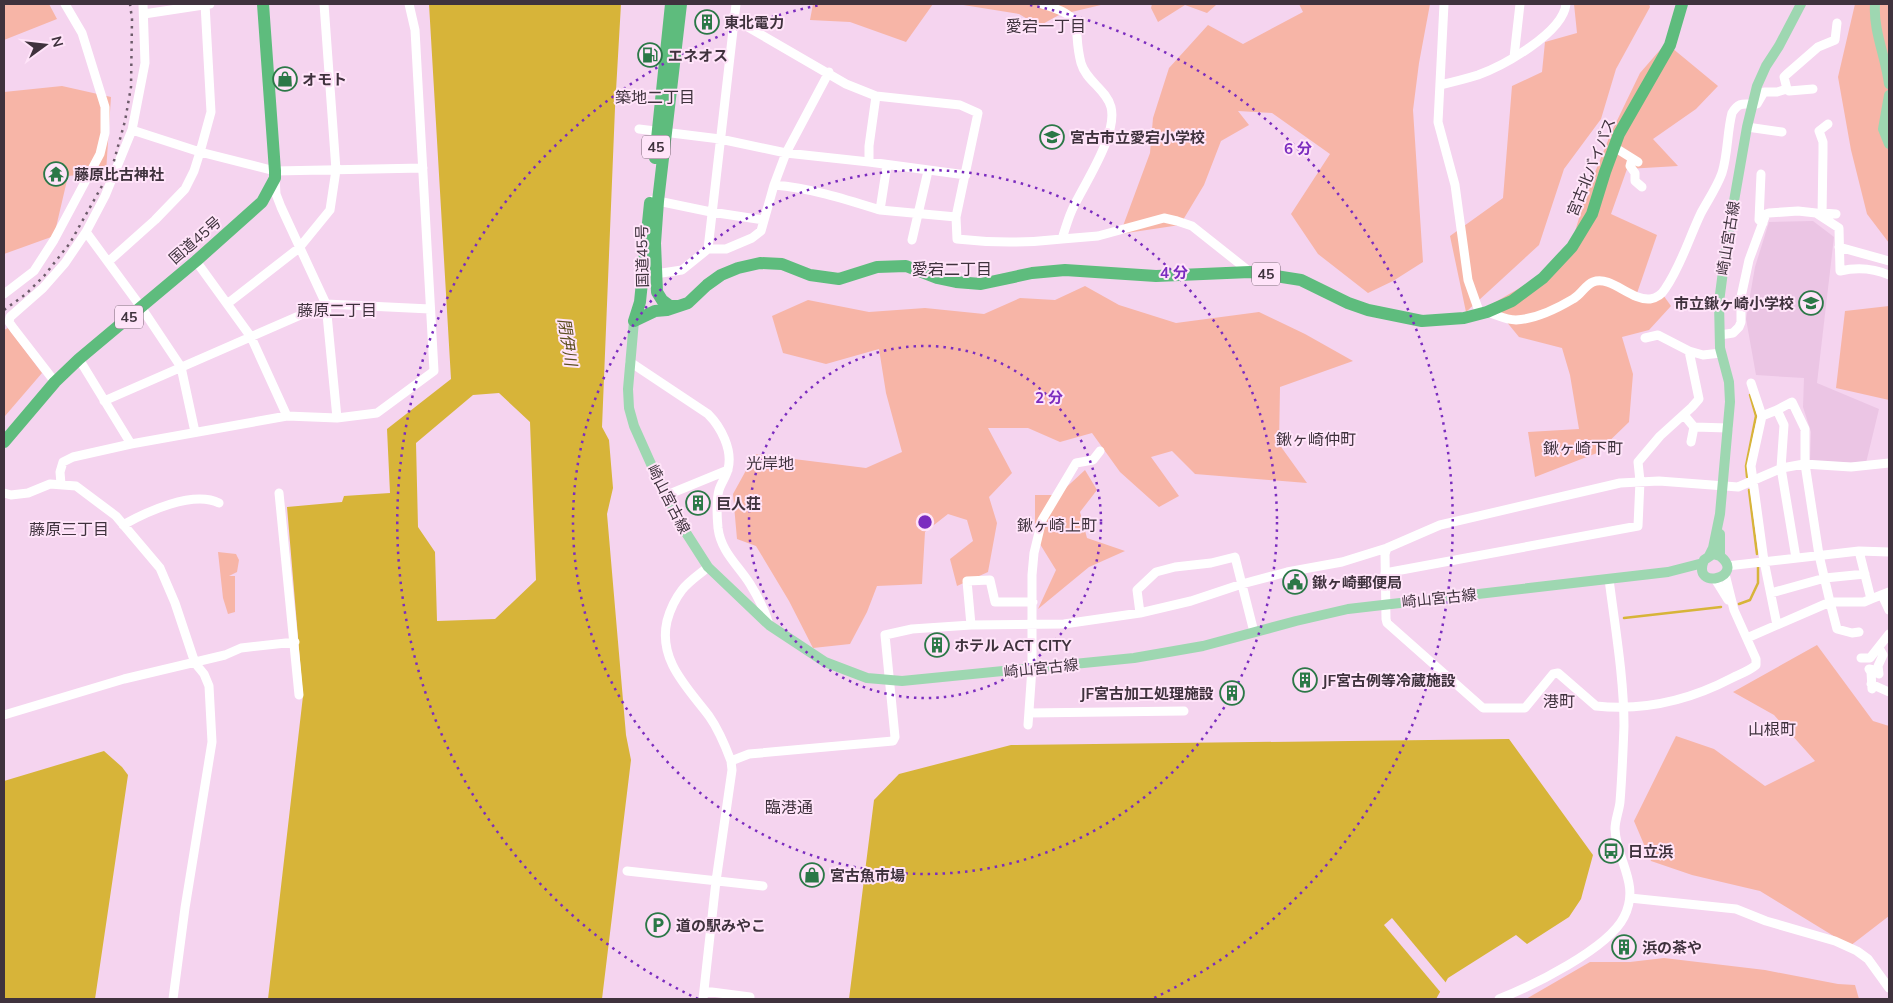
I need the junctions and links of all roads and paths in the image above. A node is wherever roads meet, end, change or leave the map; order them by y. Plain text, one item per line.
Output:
1 (65, 4) edge
2 (143, 4) edge
3 (206, 4) edge
4 (210, 4) edge
5 (263, 4) edge
6 (324, 4) edge
7 (409, 4) edge
8 (672, 4) edge
9 (681, 4) edge
10 (736, 4) edge
11 (1042, 4) edge
12 (1444, 4) edge
13 (1520, 4) edge
14 (1566, 4) edge
15 (1682, 4) edge
16 (1801, 4) edge
17 (1875, 4) edge
18 (144, 14) junction
19 (734, 20) junction
20 (1837, 22) dead end
21 (1514, 57) junction
22 (828, 72) junction
23 (1889, 84) edge
24 (1440, 85) junction
25 (1786, 89) junction
26 (1812, 89) dead end
27 (1889, 95) edge
28 (876, 96) junction
29 (1752, 104) junction
30 (1828, 124) dead end
31 (1748, 127) junction
32 (639, 129) dead end
33 (132, 130) junction
34 (663, 131) junction
35 (1782, 132) dead end
36 (720, 139) junction
37 (1889, 144) edge
38 (1614, 148) junction
39 (200, 152) junction
40 (786, 153) junction
41 (869, 162) junction
42 (887, 165) junction
43 (423, 168) junction
44 (336, 170) junction
45 (928, 171) junction
46 (275, 174) junction
47 (1761, 174) dead end
48 (966, 176) junction
49 (774, 185) junction
50 (1642, 187) dead end
51 (654, 200) junction
52 (880, 210) junction
53 (711, 212) junction
54 (919, 214) junction
55 (1836, 214) dead end
56 (1822, 215) junction
57 (956, 216) junction
58 (764, 220) junction
59 (1763, 223) junction
60 (86, 232) junction
61 (1062, 239) junction
62 (912, 240) dead end
63 (655, 243) junction
64 (1839, 247) junction
65 (299, 248) junction
66 (708, 249) junction
67 (1889, 260) edge
68 (196, 261) junction
69 (108, 262) junction
70 (1250, 272) junction
71 (656, 274) junction
72 (1889, 275) edge
73 (4, 294) edge
74 (644, 298) junction
75 (227, 304) junction
76 (326, 304) junction
77 (664, 305) junction
78 (141, 307) junction
79 (430, 309) junction
80 (1484, 313) junction
81 (634, 322) junction
82 (1720, 335) junction
83 (251, 337) junction
84 (1644, 338) dead end
85 (1688, 352) junction
86 (1721, 353) junction
87 (79, 359) junction
88 (630, 362) junction
89 (181, 367) junction
90 (55, 382) junction
91 (1751, 383) dead end
92 (104, 401) junction
93 (1777, 410) junction
94 (1684, 415) junction
95 (287, 416) junction
96 (1762, 416) junction
97 (337, 418) junction
98 (1694, 426) junction
99 (1728, 428) junction
100 (195, 432) junction
101 (4, 442) edge
102 (1691, 442) dead end
103 (131, 444) junction
104 (1100, 451) dead end
105 (1805, 464) junction
106 (1889, 464) edge
107 (1781, 468) junction
108 (728, 470) junction
109 (1753, 480) junction
110 (1640, 481) junction
111 (61, 484) junction
112 (1723, 485) junction
113 (4, 493) edge
114 (279, 493) dead end
115 (667, 495) junction
116 (219, 502) dead end
117 (1720, 514) junction
118 (123, 525) junction
119 (1387, 548) junction
120 (1859, 551) junction
121 (1889, 552) edge
122 (1819, 555) junction
123 (1720, 556) junction
124 (1796, 558) junction
125 (1706, 559) junction
126 (1764, 561) junction
127 (708, 567) junction
128 (1726, 570) junction
129 (1668, 572) junction
130 (1385, 573) junction
131 (1705, 574) junction
132 (1865, 574) junction
133 (1825, 578) junction
134 (1609, 579) junction
135 (1715, 579) junction
136 (1242, 584) junction
137 (1771, 592) junction
138 (1886, 593) edge
139 (1871, 599) junction
140 (1033, 602) junction
141 (1830, 602) junction
142 (1385, 604) junction
143 (1734, 610) junction
144 (1889, 610) edge
145 (1140, 613) junction
146 (1032, 624) junction
147 (769, 625) junction
148 (971, 625) junction
149 (1777, 625) junction
150 (1254, 632) junction
151 (1859, 632) dead end
152 (1889, 634) edge
153 (1747, 638) junction
154 (295, 642) junction
155 (1879, 648) junction
156 (1861, 658) dead end
157 (194, 664) junction
158 (1032, 668) junction
159 (889, 681) junction
160 (1889, 692) edge
161 (299, 695) dead end
162 (1623, 706) junction
163 (1184, 711) dead end
164 (1029, 713) junction
165 (4, 715) edge
166 (1028, 725) dead end
167 (731, 761) junction
168 (628, 871) dead end
169 (716, 880) junction
170 (763, 886) dead end
171 (1630, 898) junction
172 (1889, 988) edge
173 (704, 995) edge
174 (750, 997) dead end
175 (173, 999) edge
176 (1499, 999) edge

1 - 73 street
2 - 18 street
3 - 4 street
3 - 18 street
3 - 39 street
5 - 46 highway
6 - 44 street
7 - 43 street
8 - 34 highway, 国道45号 / 45
9 - 34 highway, 国道45号 / 45
10 - 19 street
11 - 61 street
12 - 24 street
13 - 21 street
14 - 21 street
15 - 38 highway, 宮古北バイパス / 45
16 - 29 main road, 崎山宮古線
17 - 23 main road
18 - 33 street
19 - 22 street
19 - 36 street
20 - 25 street
21 - 24 street
22 - 28 street
22 - 40 street
24 - 80 street
25 - 26 street
25 - 29 street
27 - 37 main road
28 - 41 street
28 - 48 street
29 - 31 main road, 崎山宮古線
29 - 80 street
30 - 56 street
31 - 35 street
31 - 82 main road, 崎山宮古線
32 - 34 street
33 - 39 street
33 - 60 street
34 - 36 street
34 - 51 highway, 国道45号 / 45
36 - 40 street
36 - 53 street
38 - 50 street
38 - 80 highway, 宮古北バイパス / 45
39 - 46 street
39 - 69 street
40 - 41 street
40 - 49 street
41 - 42 street
42 - 45 street
42 - 52 street
43 - 44 street
43 - 79 street
44 - 46 street
44 - 65 street
45 - 48 street
45 - 54 street
46 - 65 street
46 - 68 highway, 国道45号 / 45
47 - 59 street
48 - 57 street
49 - 52 street
49 - 58 street
51 - 53 street
51 - 63 highway, 国道45号 / 45
51 - 74 highway, 国道45号 / 45
52 - 54 street
53 - 58 street
53 - 66 street
54 - 57 street
54 - 62 street
55 - 56 street
56 - 59 street
56 - 64 street
57 - 61 street
58 - 66 street
59 - 82 street
60 - 69 street
60 - 90 street
61 - 70 street
63 - 71 highway, 国道45号 / 45
63 - 74 highway, 45
64 - 67 street
64 - 72 street
65 - 75 street
65 - 76 street
66 - 71 street
68 - 75 street
68 - 78 highway, 国道45号 / 45
69 - 78 street
70 - 77 highway, 宮古北バイパス / 45
70 - 80 highway, 宮古北バイパス / 45
71 - 77 highway, 国道45号 / 45
74 - 77 highway, 国道45号
74 - 81 highway, 45
75 - 83 street
76 - 79 street
76 - 83 street
76 - 97 street
77 - 81 highway, 45
78 - 87 highway, 国道45号 / 45
78 - 89 street
79 - 97 street
81 - 88 main road, 崎山宮古線
82 - 86 main road, 崎山宮古線
83 - 89 street
83 - 95 street
84 - 85 street
85 - 86 street
85 - 94 street
86 - 99 main road, 崎山宮古線
87 - 90 highway, 国道45号 / 45
87 - 92 street
88 - 108 street
88 - 115 main road, 崎山宮古線
89 - 92 street
89 - 100 street
90 - 101 highway, 国道45号 / 45
91 - 96 street
92 - 103 street
93 - 96 street
93 - 105 street
93 - 107 street
94 - 98 street
94 - 110 street
95 - 97 street
95 - 100 street
96 - 109 street
98 - 99 street
98 - 102 street
99 - 112 main road, 崎山宮古線
100 - 103 street
103 - 111 street
104 - 140 street
105 - 106 street
105 - 107 street
105 - 122 street
107 - 109 street
107 - 124 street
108 - 115 street
108 - 147 street
109 - 112 street
109 - 126 street
110 - 112 street
110 - 119 street
110 - 130 street
111 - 113 street
111 - 118 street
112 - 117 main road, 崎山宮古線
114 - 154 street
115 - 127 main road, 崎山宮古線
116 - 118 street
117 - 123 main road, 崎山宮古線
117 - 125 main road, 崎山宮古線
118 - 157 street
119 - 130 street
119 - 136 street
120 - 121 street
120 - 122 street
120 - 132 street
122 - 124 street
122 - 133 street
123 - 125 main road, 崎山宮古線
123 - 128 main road
124 - 126 street
125 - 129 main road, 崎山宮古線
125 - 131 main road, 崎山宮古線
126 - 128 street
126 - 137 street
127 - 147 main road, 崎山宮古線
127 - 167 street
128 - 135 main road
128 - 143 street
129 - 131 main road, 崎山宮古線
129 - 134 main road, 崎山宮古線
130 - 142 street
131 - 135 main road, 崎山宮古線
132 - 133 street
132 - 139 street
133 - 137 street
133 - 141 street
134 - 142 main road, 崎山宮古線
134 - 162 street
135 - 143 street
136 - 145 street
136 - 145 street
136 - 150 street
137 - 149 street
138 - 139 street
138 - 144 street
139 - 141 street
140 - 146 street
140 - 148 street
141 - 149 street
141 - 151 street
142 - 150 main road, 崎山宮古線
142 - 162 street
143 - 153 street
145 - 146 street
146 - 148 street
146 - 158 street
147 - 159 main road, 崎山宮古線
148 - 159 street
149 - 153 street
150 - 158 main road, 崎山宮古線
152 - 155 street
153 - 162 street
154 - 157 street
154 - 161 street
155 - 156 street
155 - 160 street
157 - 165 street
157 - 175 street
158 - 159 main road, 崎山宮古線
158 - 164 street
159 - 167 street
162 - 171 street
163 - 164 street
164 - 166 street
167 - 169 street
168 - 169 street
169 - 170 street
169 - 173 street
171 - 172 street
171 - 176 street
173 - 174 street

